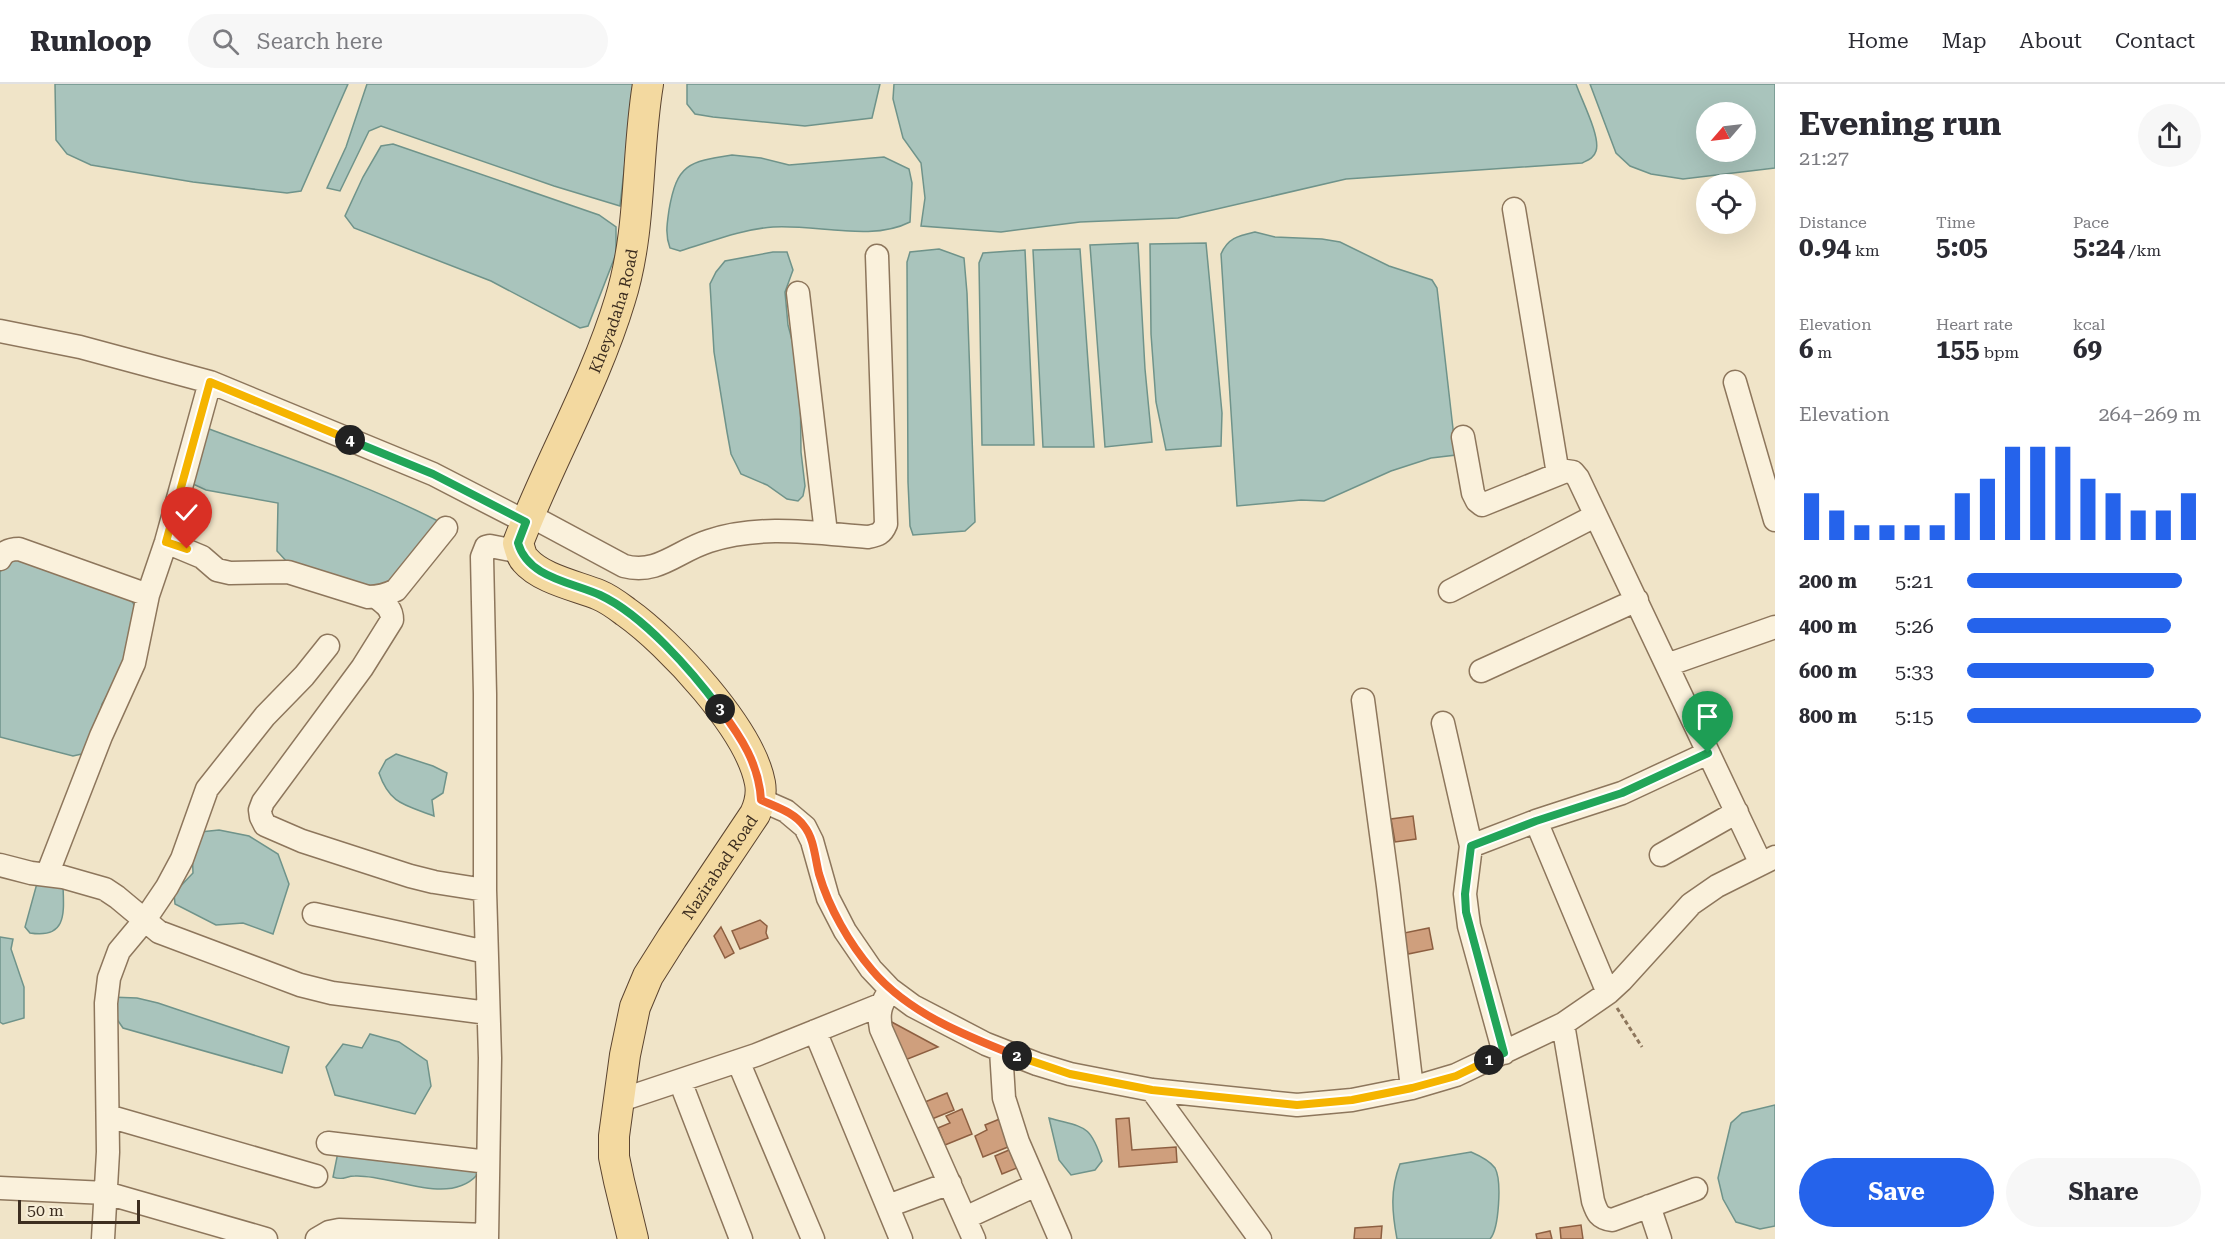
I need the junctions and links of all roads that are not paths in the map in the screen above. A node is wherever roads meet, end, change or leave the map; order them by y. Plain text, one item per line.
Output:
1 (648, 84) edge
2 (1514, 209) dead end
3 (877, 256) dead end
4 (798, 293) dead end
5 (0, 331) edge
6 (210, 382) junction
7 (1735, 382) dead end
8 (1463, 437) dead end
9 (1558, 474) junction
10 (1595, 516) junction
11 (1775, 520) edge
12 (446, 528) dead end
13 (523, 533) junction
14 (826, 533) junction
15 (166, 542) junction
16 (0, 560) edge
17 (1450, 591) dead end
18 (148, 595) junction
19 (376, 597) junction
20 (1636, 600) junction
21 (1775, 627) edge
22 (328, 646) dead end
23 (1667, 665) junction
24 (1481, 671) dead end
25 (1363, 700) dead end
26 (1443, 723) dead end
27 (1708, 753) junction
28 (782, 810) junction
29 (1737, 812) junction
30 (1536, 821) junction
31 (1471, 846) junction
32 (1661, 855) dead end
33 (1768, 860) edge
34 (0, 865) edge
35 (47, 875) junction
36 (485, 890) junction
37 (314, 914) dead end
38 (144, 921) junction
39 (486, 952) junction
40 (1608, 993) junction
41 (885, 997) junction
42 (488, 1013) junction
43 (1563, 1024) junction
44 (815, 1031) junction
45 (1001, 1050) junction
46 (1504, 1053) junction
47 (738, 1061) junction
48 (680, 1081) junction
49 (1412, 1088) junction
50 (1152, 1090) junction
51 (618, 1101) junction
52 (108, 1116) junction
53 (328, 1143) dead end
54 (488, 1162) junction
55 (316, 1176) dead end
56 (950, 1183) junction
57 (1036, 1185) junction
58 (0, 1188) edge
59 (1696, 1189) dead end
60 (106, 1193) junction
61 (888, 1206) junction
62 (1649, 1206) junction
63 (965, 1218) junction
64 (487, 1237) edge
65 (104, 1239) edge
66 (266, 1239) edge
67 (316, 1239) edge
68 (633, 1239) edge
69 (741, 1239) edge
70 (813, 1239) edge
71 (901, 1239) edge
72 (974, 1239) edge
73 (1060, 1239) edge
74 (1260, 1239) edge
75 (1660, 1239) edge

1 - 13 main road, Kheyadaha Road
2 - 9 street
3 - 14 street
4 - 14 street
5 - 6 street
6 - 13 street
6 - 15 street
7 - 11 street
8 - 9 street
9 - 10 street
10 - 17 street
10 - 20 street
12 - 19 street
13 - 14 street
13 - 28 main road, Nazirabad Road
13 - 36 street
15 - 18 street
15 - 19 street
16 - 18 street
18 - 35 street
19 - 36 street
20 - 23 street
20 - 24 street
21 - 23 street
22 - 38 street
23 - 27 street
25 - 49 street
26 - 31 street
27 - 29 street
27 - 30 street
28 - 41 street
28 - 51 main road, Nazirabad Road
29 - 32 street
29 - 33 street
30 - 31 street
30 - 40 street
31 - 46 street
33 - 40 street
34 - 35 street
35 - 38 street
36 - 39 street
37 - 39 street
38 - 42 street
38 - 52 street
39 - 42 street
40 - 43 street
41 - 44 street
41 - 45 street
41 - 56 street
42 - 54 street
43 - 46 street
43 - 62 street
44 - 47 street
44 - 61 street
45 - 50 street
45 - 57 street
46 - 49 street
47 - 48 street
47 - 70 street
48 - 51 street
48 - 69 street
49 - 50 street
50 - 74 street
51 - 68 main road, Nazirabad Road
52 - 55 street
52 - 60 street
53 - 54 street
54 - 64 street
56 - 61 street
56 - 63 street
57 - 63 street
57 - 73 street
58 - 60 street
59 - 62 street
60 - 65 street
60 - 66 street
61 - 71 street
62 - 75 street
63 - 72 street
64 - 67 street

